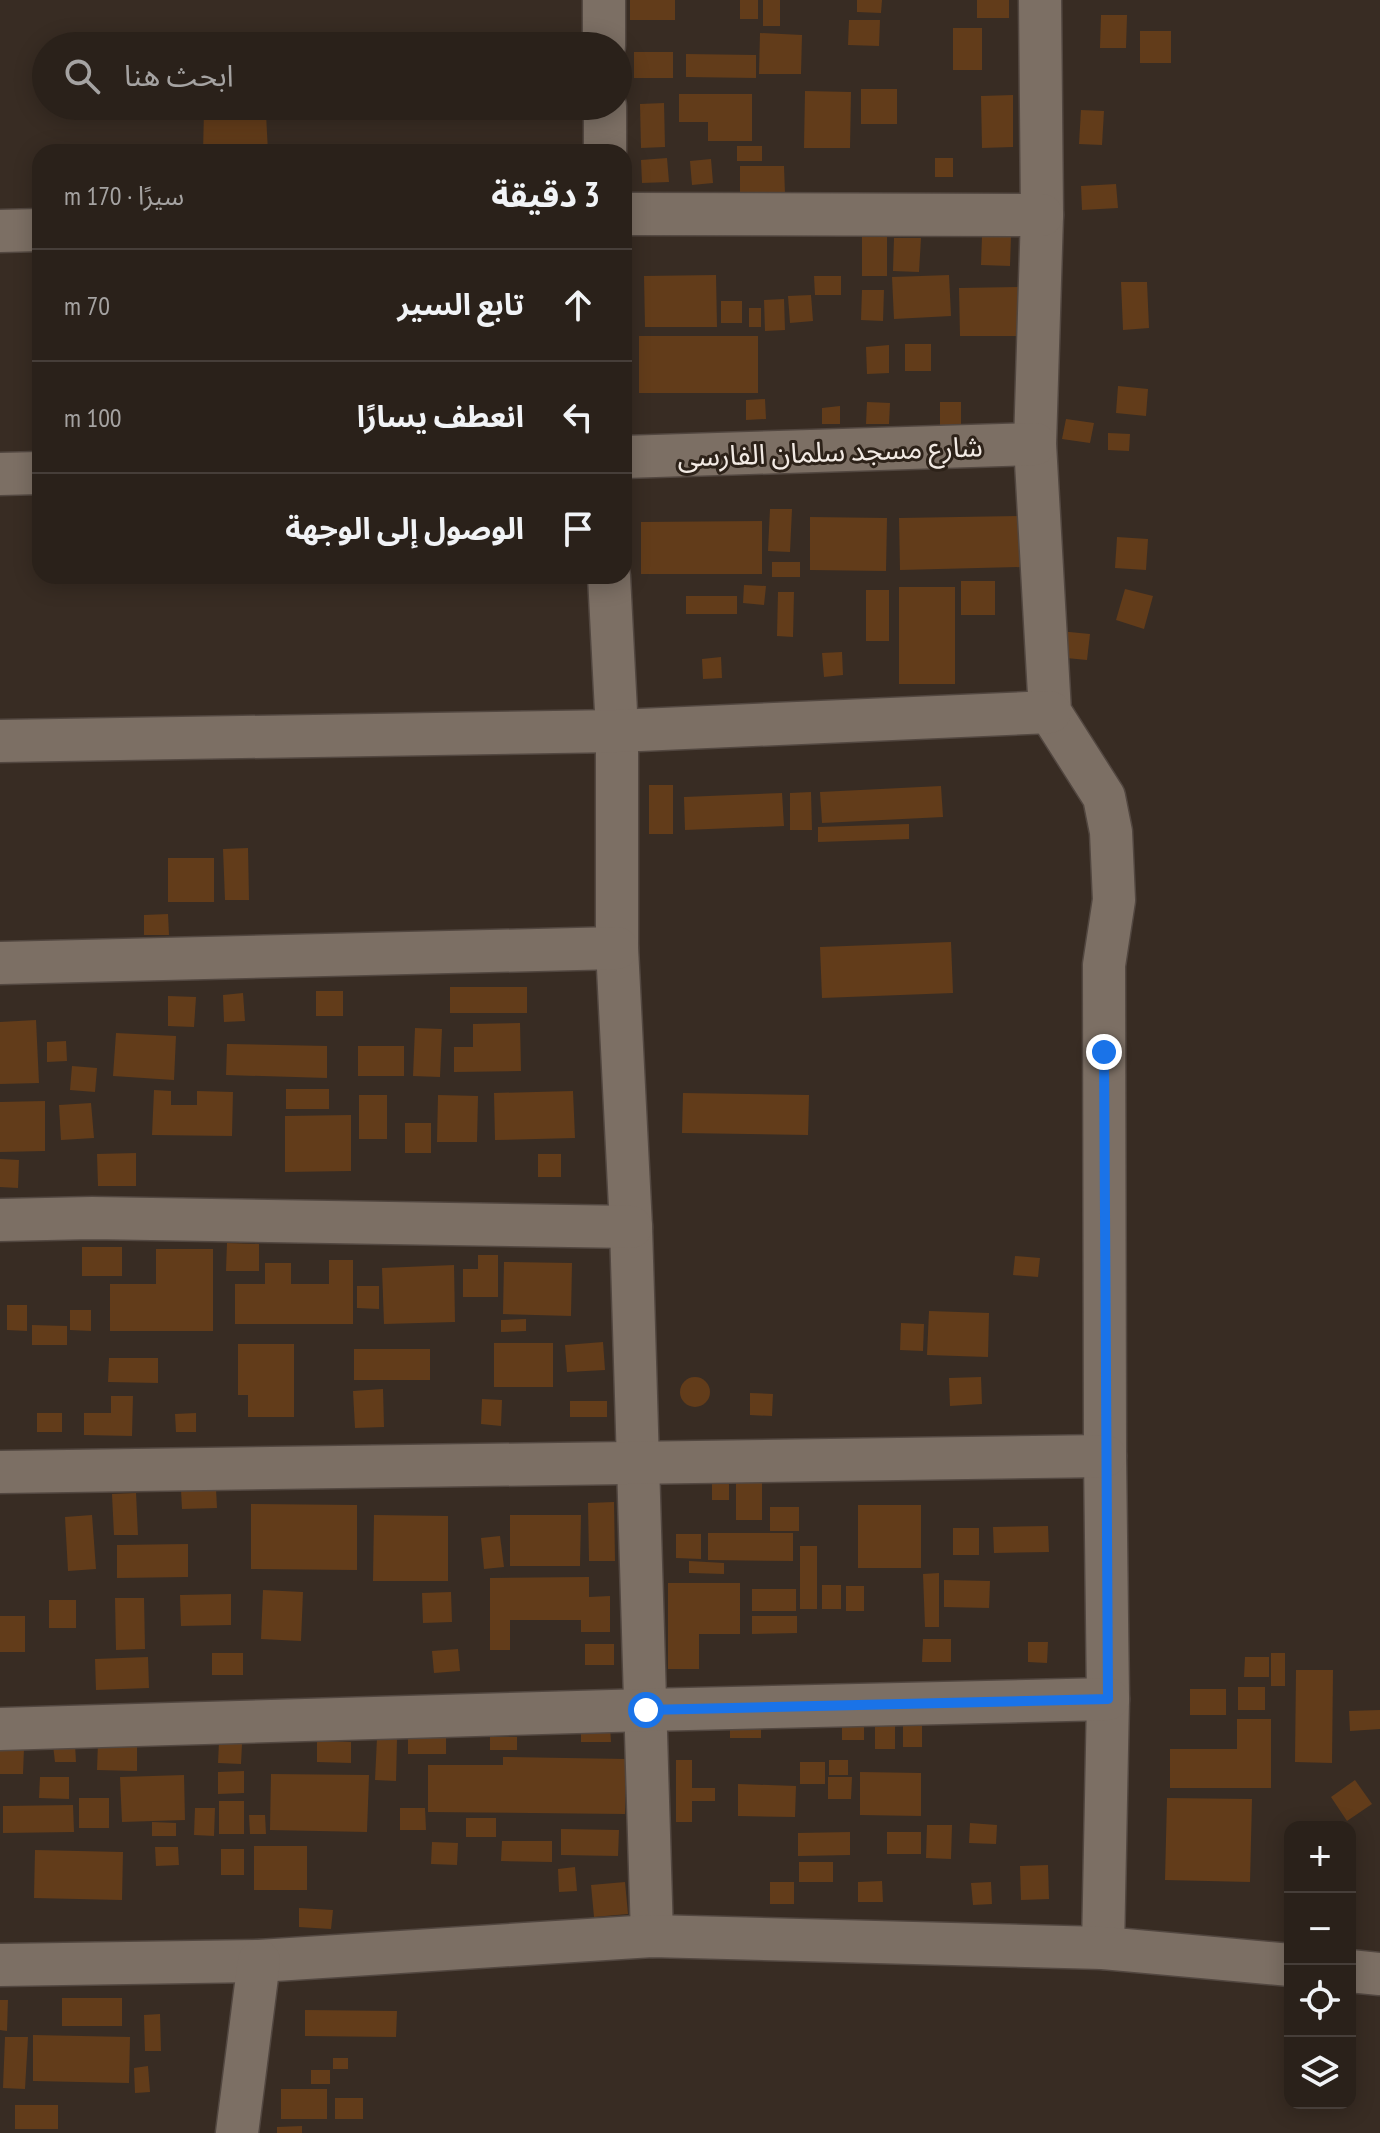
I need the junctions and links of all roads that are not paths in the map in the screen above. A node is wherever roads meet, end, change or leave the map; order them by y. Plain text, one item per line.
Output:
1 (604, 0) edge
2 (1040, 0) edge
3 (604, 32) edge
4 (605, 120) edge
5 (605, 144) edge
6 (632, 214) edge
7 (1042, 215) junction
8 (32, 230) edge
9 (0, 231) edge
10 (1035, 444) junction
11 (632, 457) edge
12 (32, 473) edge
13 (0, 474) edge
14 (609, 584) edge
15 (1050, 712) junction
16 (617, 731) junction
17 (0, 741) edge
18 (617, 948) junction
19 (0, 963) edge
20 (0, 1220) edge
21 (631, 1227) junction
22 (1105, 1456) junction
23 (639, 1463) junction
24 (0, 1472) edge
25 (1108, 1699) junction
26 (646, 1710) junction
27 (0, 1729) edge
28 (652, 1936) junction
29 (1103, 1948) junction
30 (259, 1961) junction
31 (1284, 1964) edge
32 (0, 1965) edge
33 (1356, 1972) edge
34 (1380, 1974) edge
35 (237, 2133) edge

1 - 3 street
2 - 7 street
4 - 5 street
6 - 7 street
7 - 10 street
8 - 9 street
10 - 11 street, شارع مسجد سلمان الفارسى
10 - 15 street
12 - 13 street
14 - 16 street
15 - 16 street
15 - 22 street
16 - 17 street
16 - 18 street
18 - 19 street
18 - 21 street
20 - 21 street
21 - 23 street
22 - 23 street
22 - 25 street
23 - 24 street
23 - 26 street
25 - 26 street
25 - 29 street
26 - 27 street
26 - 28 street
28 - 29 street
28 - 30 street
29 - 31 street
30 - 32 street
30 - 35 street
33 - 34 street

